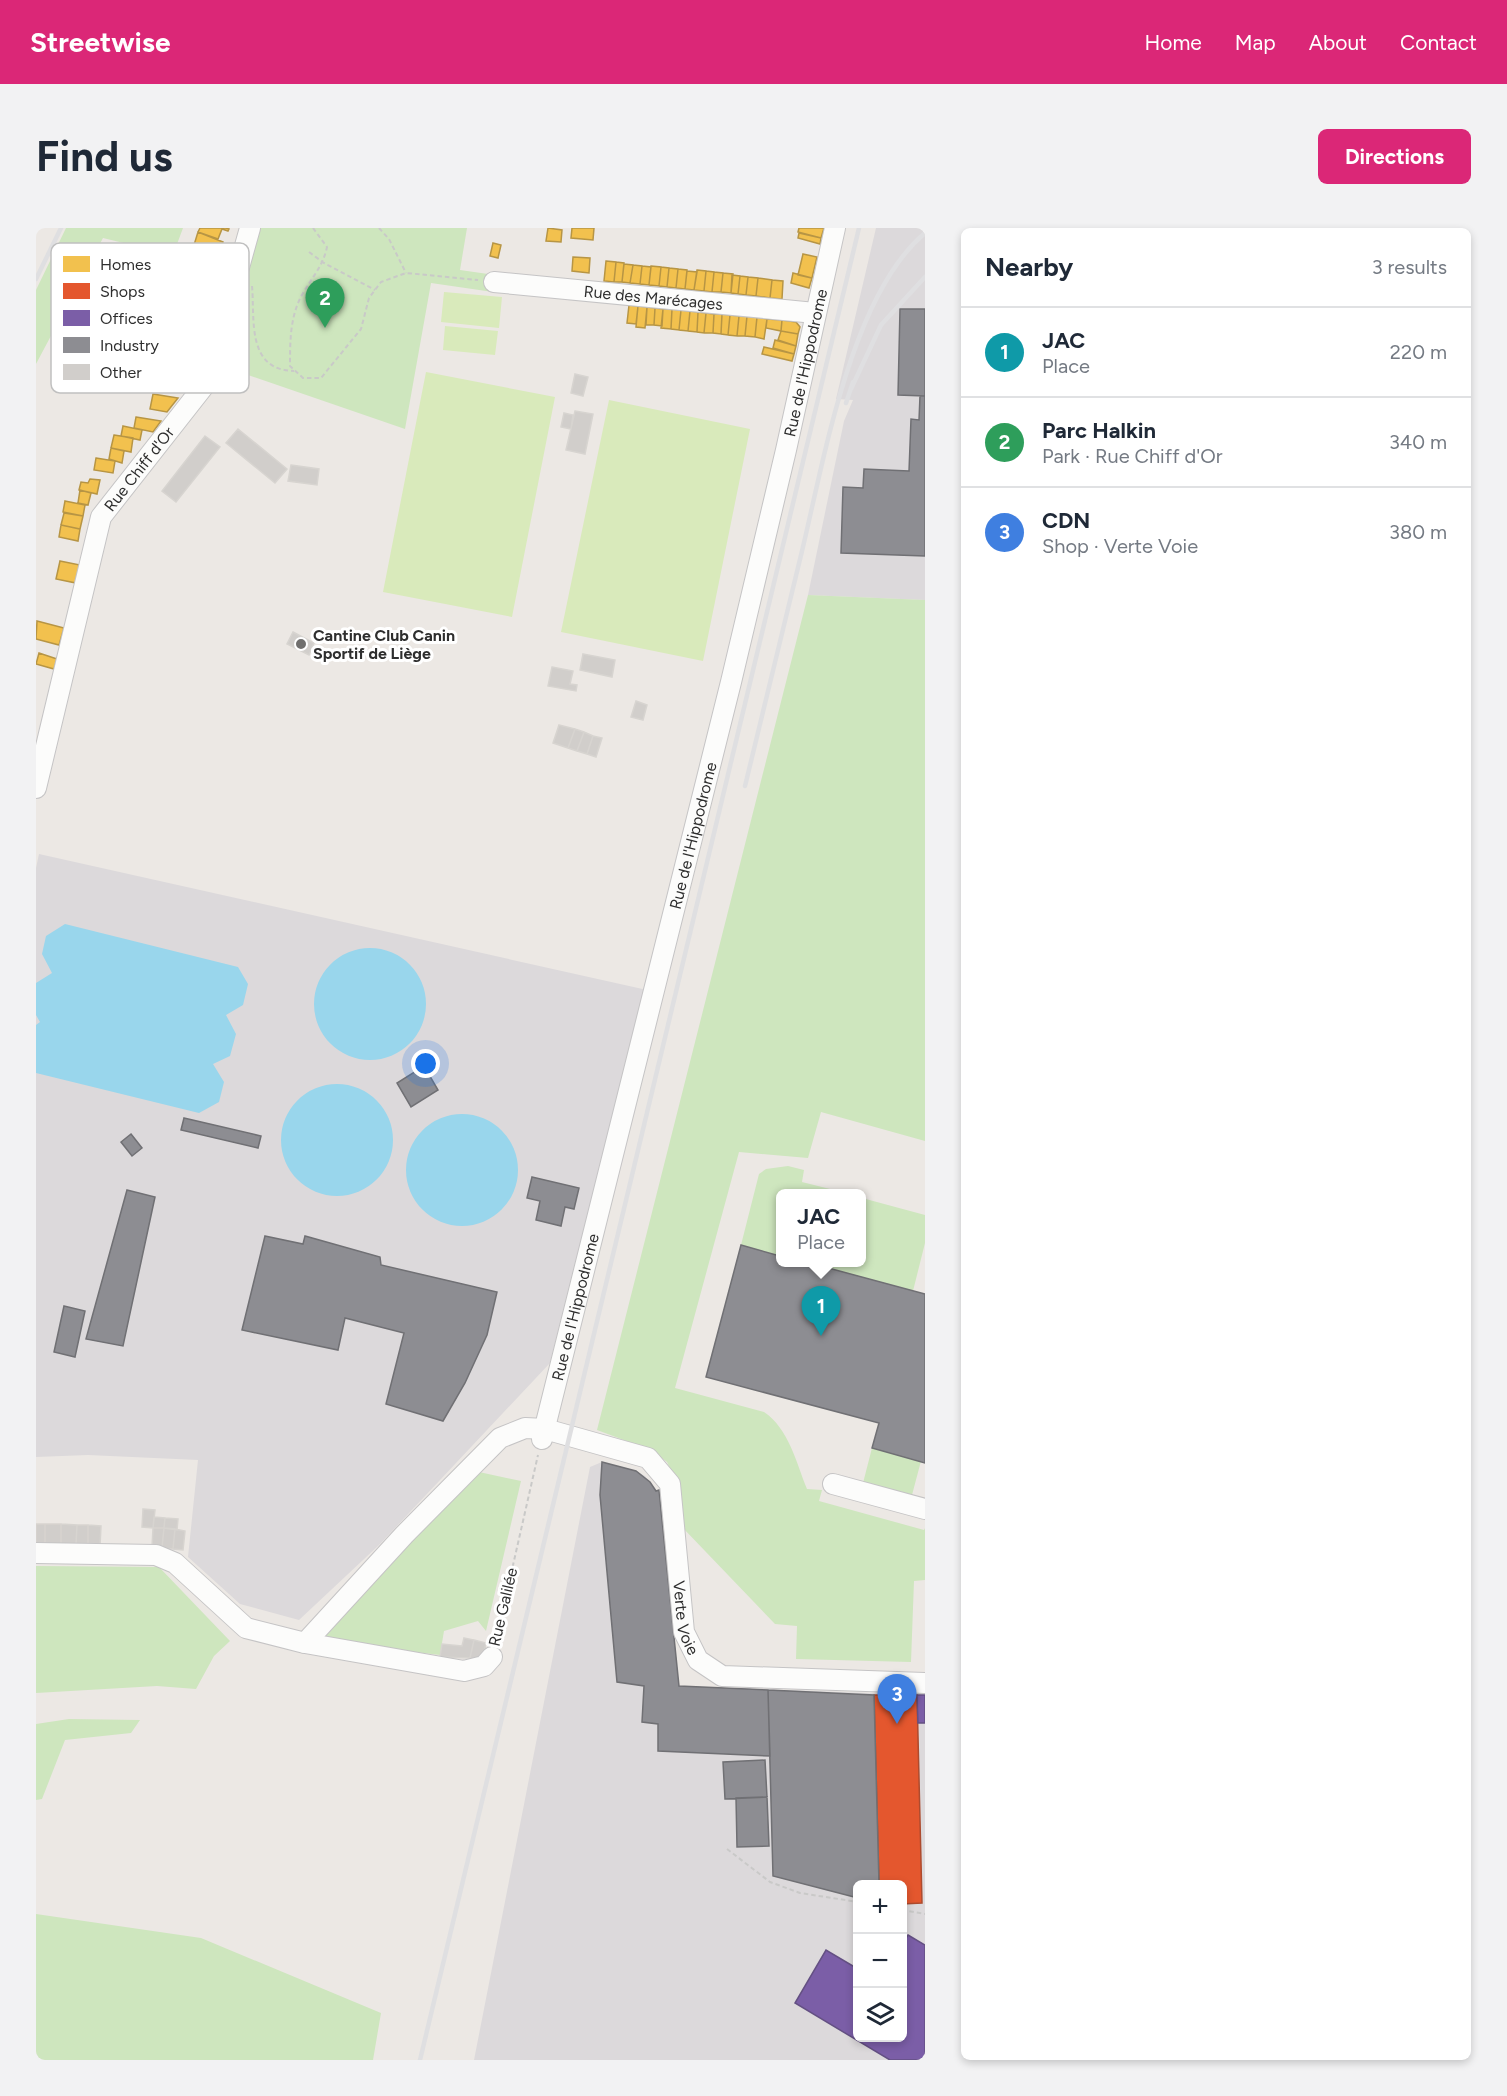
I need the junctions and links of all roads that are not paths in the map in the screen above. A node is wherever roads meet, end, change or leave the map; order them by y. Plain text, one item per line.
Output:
1 (250, 228) edge
2 (835, 228) edge
3 (246, 243) edge
4 (494, 282) road end
5 (815, 313) junction
6 (198, 393) edge
7 (36, 788) edge
8 (543, 1434) junction
9 (833, 1484) dead end
10 (925, 1509) edge
11 (36, 1553) edge
12 (304, 1643) junction
13 (492, 1657) road end
14 (925, 1683) edge

1 - 3 street, Rue Chiff d'Or
2 - 5 street, Rue de l'Hippodrome
4 - 5 street, Rue des Marécages
5 - 8 street, Rue de l'Hippodrome
6 - 7 street, Rue Chiff d'Or
8 - 12 street
8 - 14 street, Verte Voie
9 - 10 street
11 - 12 street, Rue Galilée
12 - 13 street, Rue Galilée

